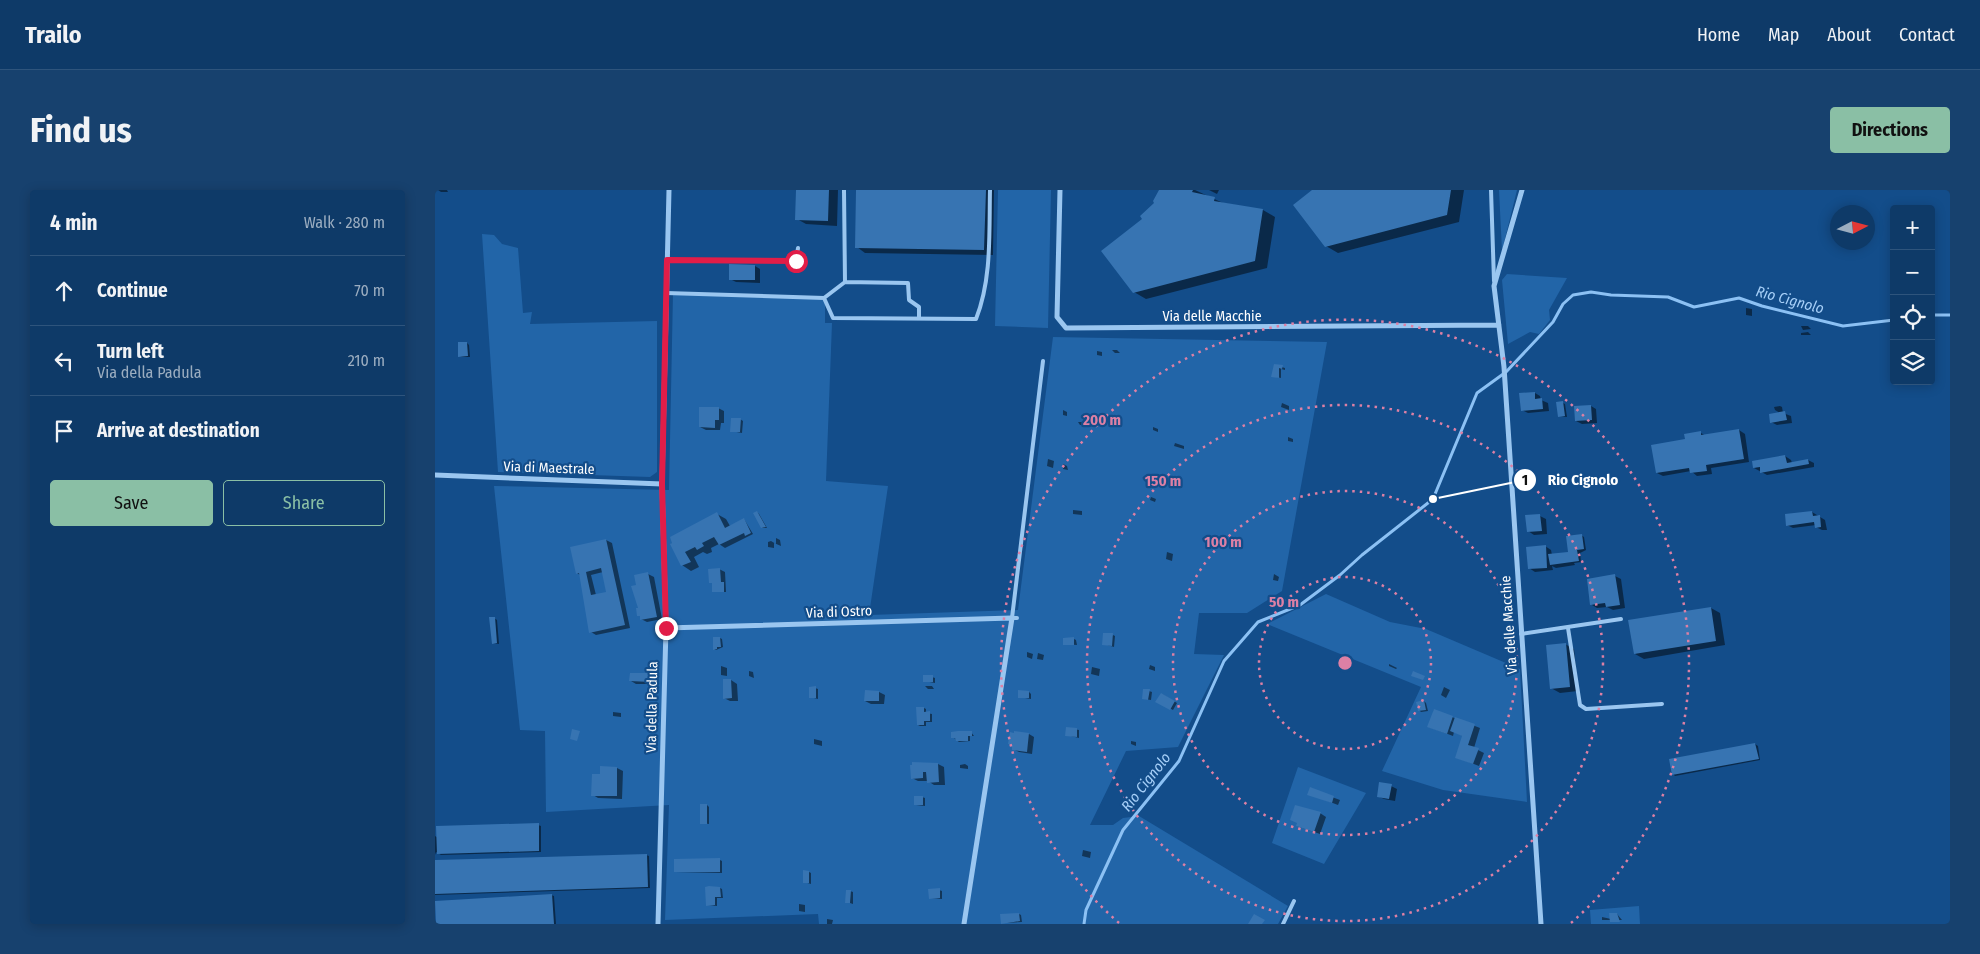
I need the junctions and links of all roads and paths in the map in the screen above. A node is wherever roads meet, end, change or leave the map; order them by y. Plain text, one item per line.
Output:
1 (669, 190) edge
2 (844, 190) edge
3 (990, 190) edge
4 (1059, 190) edge
5 (1491, 190) edge
6 (1522, 190) edge
7 (797, 248) dead end
8 (667, 260) junction
9 (845, 282) junction
10 (1494, 286) junction
11 (666, 293) junction
12 (824, 298) junction
13 (919, 318) junction
14 (1499, 325) junction
15 (1043, 362) dead end
16 (435, 475) edge
17 (662, 484) junction
18 (1014, 618) junction
19 (1621, 619) dead end
20 (666, 628) junction
21 (1568, 628) junction
22 (1521, 634) junction
23 (1662, 704) dead end
24 (1294, 901) dead end
25 (658, 924) edge
26 (964, 924) edge
27 (1283, 924) edge
28 (1541, 924) edge

1 - 8 street, Via della Padula
2 - 9 lane
3 - 13 lane
4 - 14 street, Via delle Macchie
5 - 10 lane, Via delle Macchie
6 - 10 street, Via delle Macchie
7 - 8 lane
8 - 11 street, Via della Padula
9 - 12 lane
9 - 13 lane
10 - 14 street, Via delle Macchie
11 - 12 lane
11 - 17 street, Via della Padula
12 - 13 lane
14 - 22 street, Via delle Macchie
15 - 18 lane
16 - 17 street, Via di Maestrale
17 - 20 street, Via della Padula
18 - 20 street, Via di Ostro
18 - 26 street
19 - 21 lane
20 - 25 street, Via della Padula
21 - 22 lane
21 - 23 lane
22 - 28 street, Via delle Macchie
24 - 27 lane

